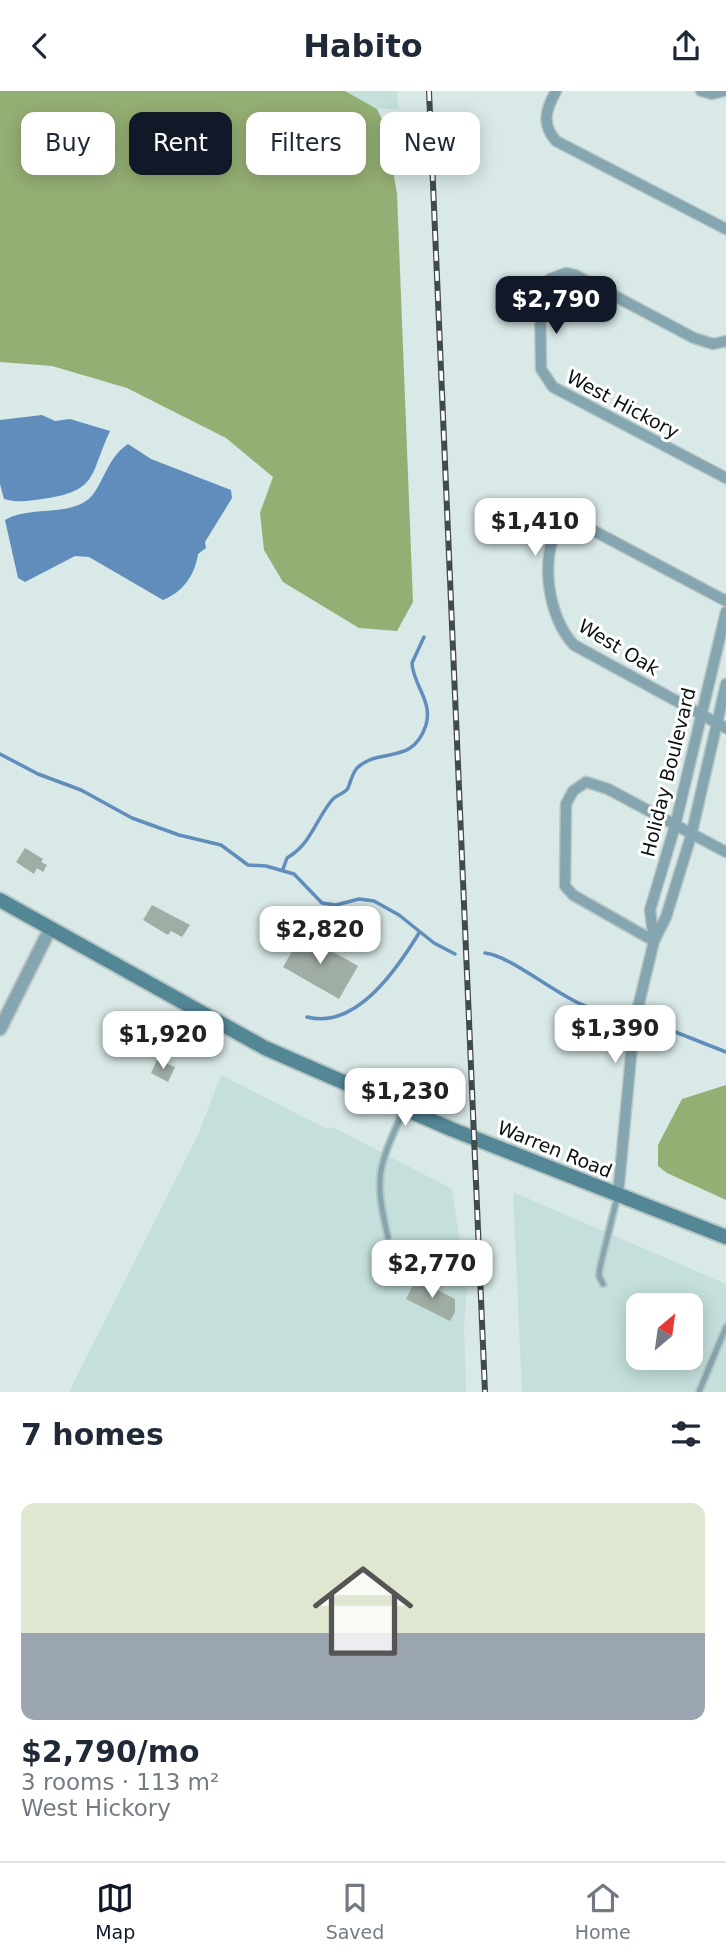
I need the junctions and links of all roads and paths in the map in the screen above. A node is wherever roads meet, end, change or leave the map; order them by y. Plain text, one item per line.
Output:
1 (556, 91) edge
2 (702, 91) edge
3 (724, 91) edge
4 (726, 229) edge
5 (726, 341) edge
6 (726, 478) edge
7 (726, 601) edge
8 (726, 612) edge
9 (726, 684) edge
10 (700, 713) junction
11 (721, 725) edge
12 (675, 826) junction
13 (691, 836) junction
14 (726, 852) edge
15 (0, 900) edge
16 (50, 929) junction
17 (654, 941) junction
18 (0, 1029) edge
19 (404, 1109) junction
20 (618, 1195) junction
21 (388, 1237) dead end
22 (726, 1237) edge
23 (603, 1284) dead end
24 (726, 1327) edge
25 (699, 1392) edge

1 - 4 street
2 - 3 street
5 - 6 street, West Hickory
7 - 10 street, West Oak
8 - 10 street, Holiday Boulevard
9 - 11 street, Holiday Boulevard
10 - 11 street, West Oak
10 - 12 street, Holiday Boulevard
11 - 13 street, Holiday Boulevard
12 - 13 street
12 - 17 street, Holiday Boulevard
12 - 17 street
13 - 14 street
13 - 17 street, Holiday Boulevard
15 - 16 main road, Warren Road
16 - 18 street
16 - 19 main road, Warren Road
17 - 20 street, Holiday Boulevard
19 - 20 main road, Warren Road
19 - 21 lane
20 - 22 main road, Warren Road
20 - 23 lane
24 - 25 lane

